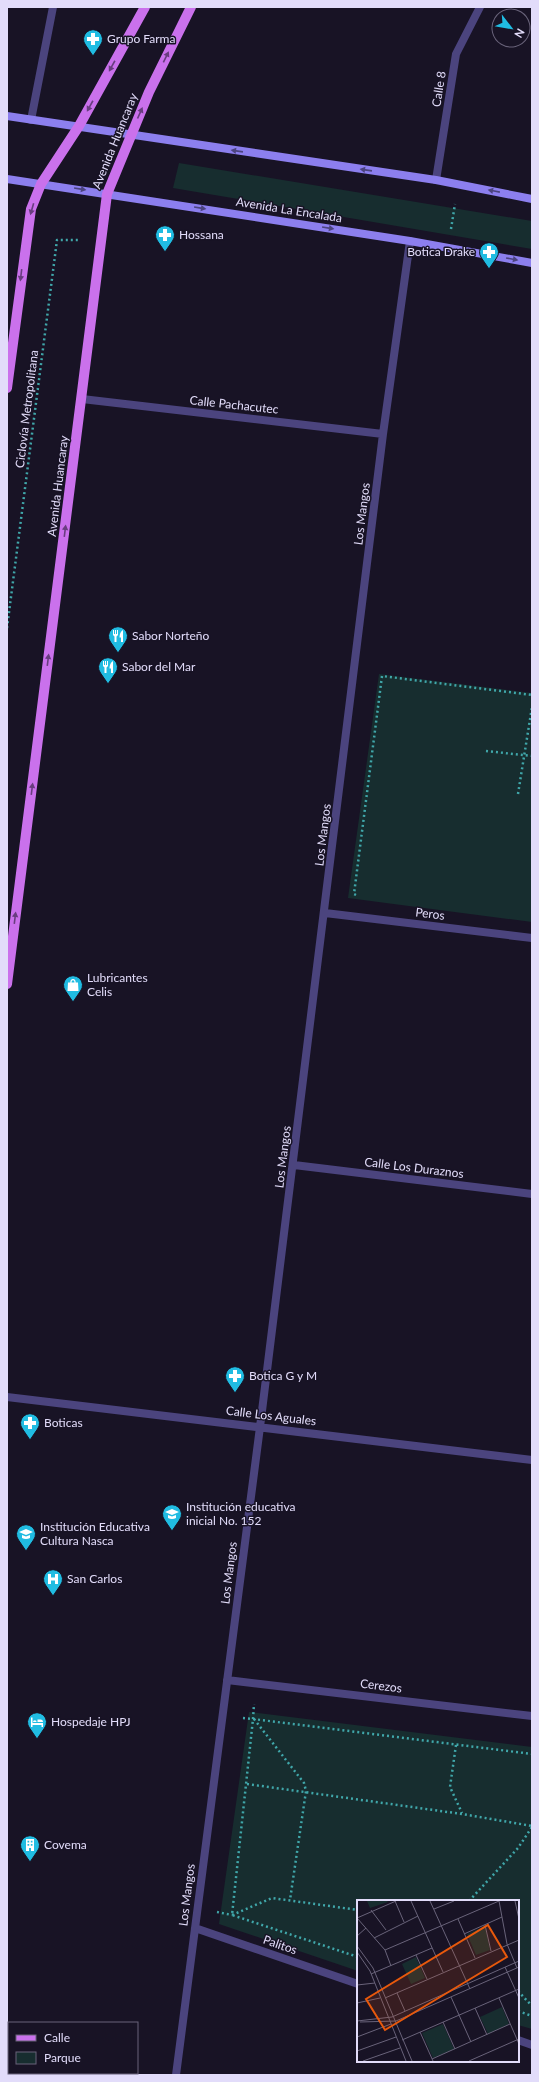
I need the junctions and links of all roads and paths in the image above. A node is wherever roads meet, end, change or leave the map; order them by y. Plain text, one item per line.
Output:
1 (53, 7) edge
2 (145, 7) edge
3 (191, 7) edge
4 (480, 7) edge
5 (7, 116) edge
6 (31, 120) junction
7 (79, 126) junction
8 (130, 134) junction
9 (7, 179) edge
10 (436, 180) junction
11 (41, 184) junction
12 (458, 184) junction
13 (107, 194) junction
14 (532, 199) edge
15 (57, 240) dead end
16 (410, 241) junction
17 (448, 248) junction
18 (532, 263) edge
19 (7, 388) edge
20 (82, 399) junction
21 (383, 434) junction
22 (7, 628) edge
23 (532, 695) edge
24 (532, 707) edge
25 (486, 751) dead end
26 (524, 755) junction
27 (532, 756) edge
28 (518, 794) dead end
29 (354, 894) dead end
30 (325, 913) junction
31 (532, 938) edge
32 (7, 984) edge
33 (294, 1166) junction
34 (532, 1194) edge
35 (7, 1397) edge
36 (260, 1427) junction
37 (532, 1460) edge
38 (227, 1680) junction
39 (256, 1683) junction
40 (222, 1716) junction
41 (532, 1716) edge
42 (254, 1719) junction
43 (456, 1745) junction
44 (532, 1754) edge
45 (247, 1784) junction
46 (306, 1791) junction
47 (462, 1814) junction
48 (532, 1827) edge
49 (290, 1900) junction
50 (470, 1900) edge
51 (357, 1910) edge
52 (232, 1915) junction
53 (195, 1928) junction
54 (357, 1957) edge
55 (357, 1984) edge
56 (519, 1992) edge
57 (532, 2006) edge
58 (519, 2011) edge
59 (532, 2016) edge
60 (519, 2040) edge
61 (532, 2045) edge
62 (176, 2075) edge

1 - 6 street
2 -> 7 main road
8 -> 3 main road, Avenida Huancaray
4 - 10 street, Calle 8
5 - 6 main road
6 - 7 main road
7 - 8 main road
7 - 11 main road
10 -> 8 main road
8 - 13 main road, Avenida Huancaray
9 - 11 main road, Avenida La Encalada
10 - 12 main road
11 -> 13 main road, Avenida La Encalada
11 -> 19 main road
14 -> 12 main road
12 - 17 path
13 -> 16 main road, Avenida La Encalada
13 - 20 main road, Avenida Huancaray
15 - 22 path, Ciclovía Metropolitana
16 - 17 main road, Avenida La Encalada
16 - 21 street, Los Mangos
17 -> 18 main road, Avenida La Encalada
20 - 21 street, Calle Pachacutec
32 -> 20 main road, Avenida Huancaray
21 - 30 street, Los Mangos
23 - 29 path
24 - 26 path
25 - 26 path
26 - 27 path
26 - 28 path
30 - 31 street, Peros
30 - 33 street, Los Mangos
33 - 34 street, Calle Los Duraznos
33 - 36 street, Los Mangos
35 - 36 street, Calle Los Aguales
36 - 37 street, Calle Los Aguales
36 - 38 street, Los Mangos
38 - 39 street, Cerezos
38 - 40 street, Los Mangos
39 - 41 street, Cerezos
39 - 42 path
40 - 42 path
40 - 53 street, Los Mangos
42 - 43 path
42 - 45 path
42 - 46 path
43 - 44 path
43 - 47 path
45 - 46 path
45 - 52 path
46 - 47 path
46 - 49 path
47 - 48 path
48 - 50 path
49 - 51 path
49 - 52 path
52 - 54 path
53 - 55 street, Palitos
53 - 62 street, Los Mangos
56 - 57 path
58 - 59 path
60 - 61 street

